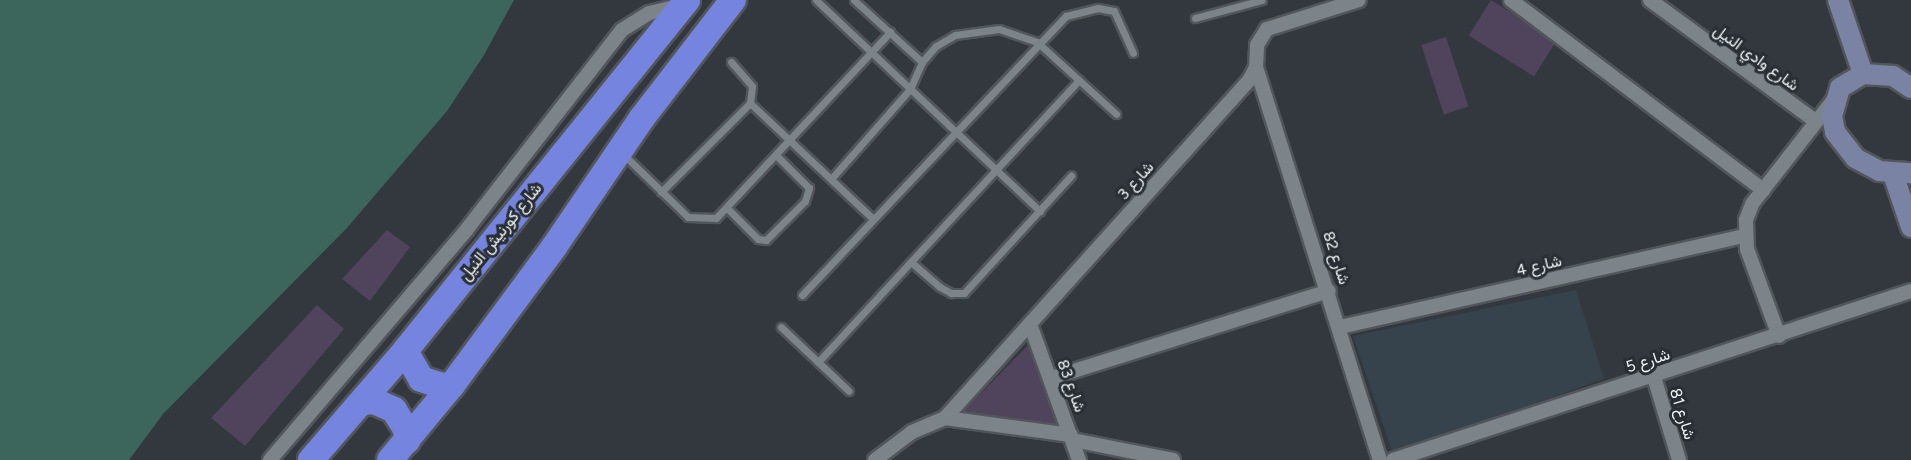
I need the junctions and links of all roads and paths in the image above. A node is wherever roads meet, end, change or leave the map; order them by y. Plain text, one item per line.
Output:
1 (733, 0) edge
2 (816, 0) edge
3 (854, 0) edge
4 (1262, 0) edge
5 (1359, 0) edge
6 (1511, 0) edge
7 (1650, 0) edge
8 (1838, 0) edge
9 (685, 3) edge
10 (1195, 18) dead end
11 (890, 32) junction
12 (1037, 42) junction
13 (871, 52) junction
14 (1133, 53) dead end
15 (731, 62) dead end
16 (922, 62) junction
17 (1256, 67) junction
18 (1863, 74) junction
19 (1079, 80) junction
20 (1911, 88) edge
21 (910, 89) junction
22 (1834, 99) junction
23 (750, 103) junction
24 (1116, 114) dead end
25 (1814, 120) junction
26 (955, 131) junction
27 (790, 141) junction
28 (620, 150) junction
29 (777, 156) junction
30 (996, 170) junction
31 (1902, 174) edge
32 (1071, 176) dead end
33 (831, 179) junction
34 (1763, 190) junction
35 (661, 192) junction
36 (728, 209) junction
37 (1040, 211) junction
38 (873, 219) junction
39 (1911, 227) edge
40 (1745, 236) junction
41 (911, 262) junction
42 (1329, 291) junction
43 (1911, 291) edge
44 (802, 295) dead end
45 (1030, 324) junction
46 (781, 327) dead end
47 (1340, 327) junction
48 (1779, 336) junction
49 (405, 351) junction
50 (818, 362) junction
51 (1654, 377) junction
52 (1051, 378) junction
53 (452, 385) junction
54 (849, 391) dead end
55 (362, 402) junction
56 (945, 418) junction
57 (1072, 438) junction
58 (407, 441) junction
59 (270, 460) edge
60 (311, 460) edge
61 (390, 460) edge
62 (875, 460) edge
63 (1079, 460) edge
64 (1173, 460) edge
65 (1380, 460) edge
66 (1393, 460) edge
67 (1678, 460) edge

1 - 28 highway
2 - 13 lane
3 - 11 lane
4 - 10 lane
5 - 17 street, شارع 3
6 - 34 street
7 - 25 street, شارع وادي النيل
8 - 18 main road
9 - 49 highway, شارع كورنيش النيل
9 - 59 street
11 - 13 lane
11 - 16 lane
12 - 14 lane
12 - 16 lane
12 - 19 lane
12 - 26 lane
13 - 21 lane
13 - 27 lane
15 - 23 lane
16 - 21 lane
17 - 42 street, شارع 82
17 - 45 street, شارع 3
18 - 20 main road
18 - 22 main road
19 - 24 lane
19 - 30 lane
21 - 26 lane
21 - 33 lane
22 - 25 street
22 - 31 main road
23 - 27 lane
23 - 35 lane
25 - 34 street
26 - 30 lane
26 - 38 lane
27 - 29 lane
27 - 33 lane
28 - 35 lane
28 - 53 highway
29 - 36 lane
29 - 36 lane
30 - 37 lane
30 - 41 lane
31 - 39 main road
32 - 37 lane
33 - 38 lane
34 - 40 street
35 - 36 lane
37 - 41 lane
38 - 44 lane
40 - 47 street, شارع 4
40 - 48 street
41 - 50 lane
42 - 47 street, شارع 82
42 - 52 street
43 - 48 street, شارع 5
45 - 52 street, شارع 83
45 - 56 street, شارع 3
46 - 50 lane
47 - 65 street, شارع 82
48 - 51 street, شارع 5
49 - 53 highway
49 - 55 highway, شارع كورنيش النيل
50 - 54 lane
51 - 66 street, شارع 5
51 - 67 street, شارع 81
52 - 57 street, شارع 83
53 - 58 highway
55 - 58 highway
55 - 60 highway, شارع كورنيش النيل
56 - 57 street
56 - 62 street
57 - 63 street, شارع 83
57 - 64 street
58 - 61 highway

